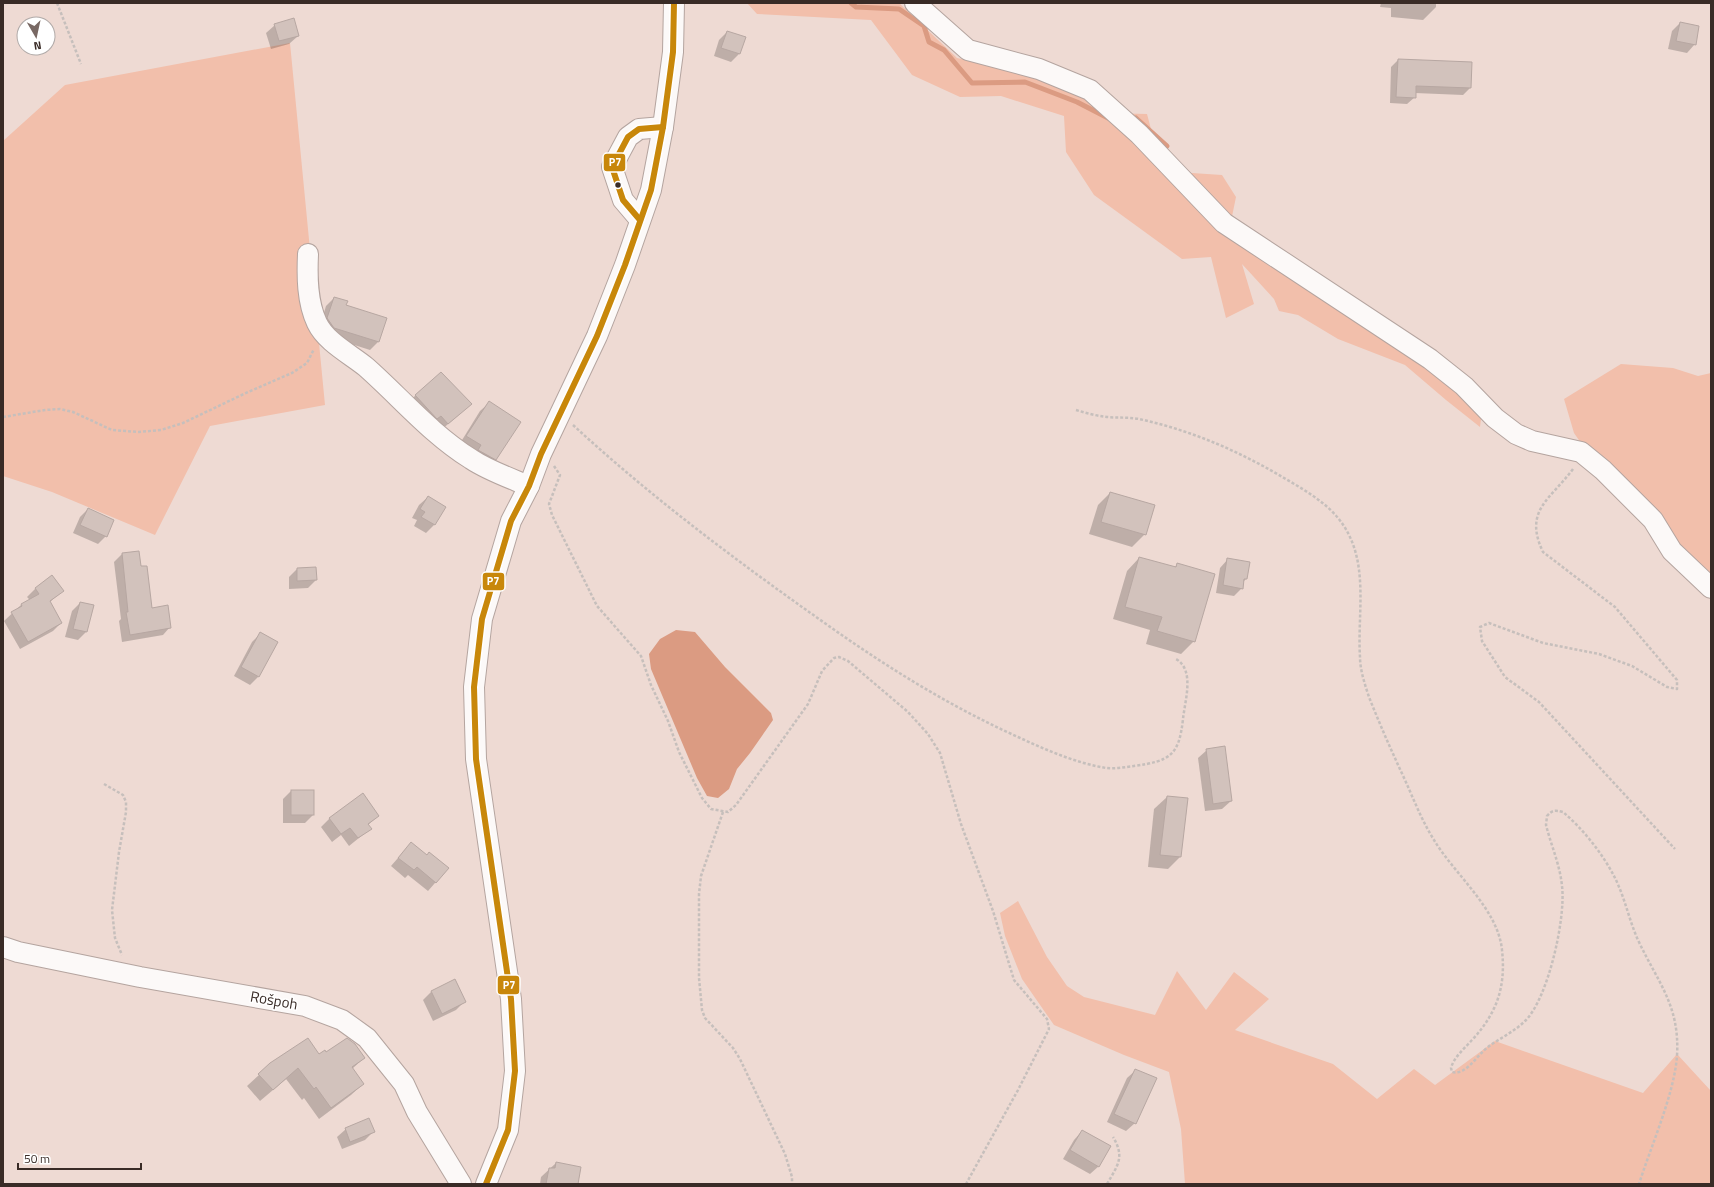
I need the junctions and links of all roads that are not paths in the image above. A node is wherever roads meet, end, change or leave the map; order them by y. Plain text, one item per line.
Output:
1 (674, 3) edge
2 (915, 3) edge
3 (663, 127) junction
4 (640, 220) junction
5 (308, 254) dead end
6 (529, 486) junction
7 (1711, 588) edge
8 (3, 947) edge
9 (461, 1184) edge
10 (486, 1184) edge

1 - 3 street
2 - 7 street
3 - 4 street
3 - 4 street
4 - 6 street
5 - 6 street
6 - 10 street
8 - 9 street, Rošpoh

